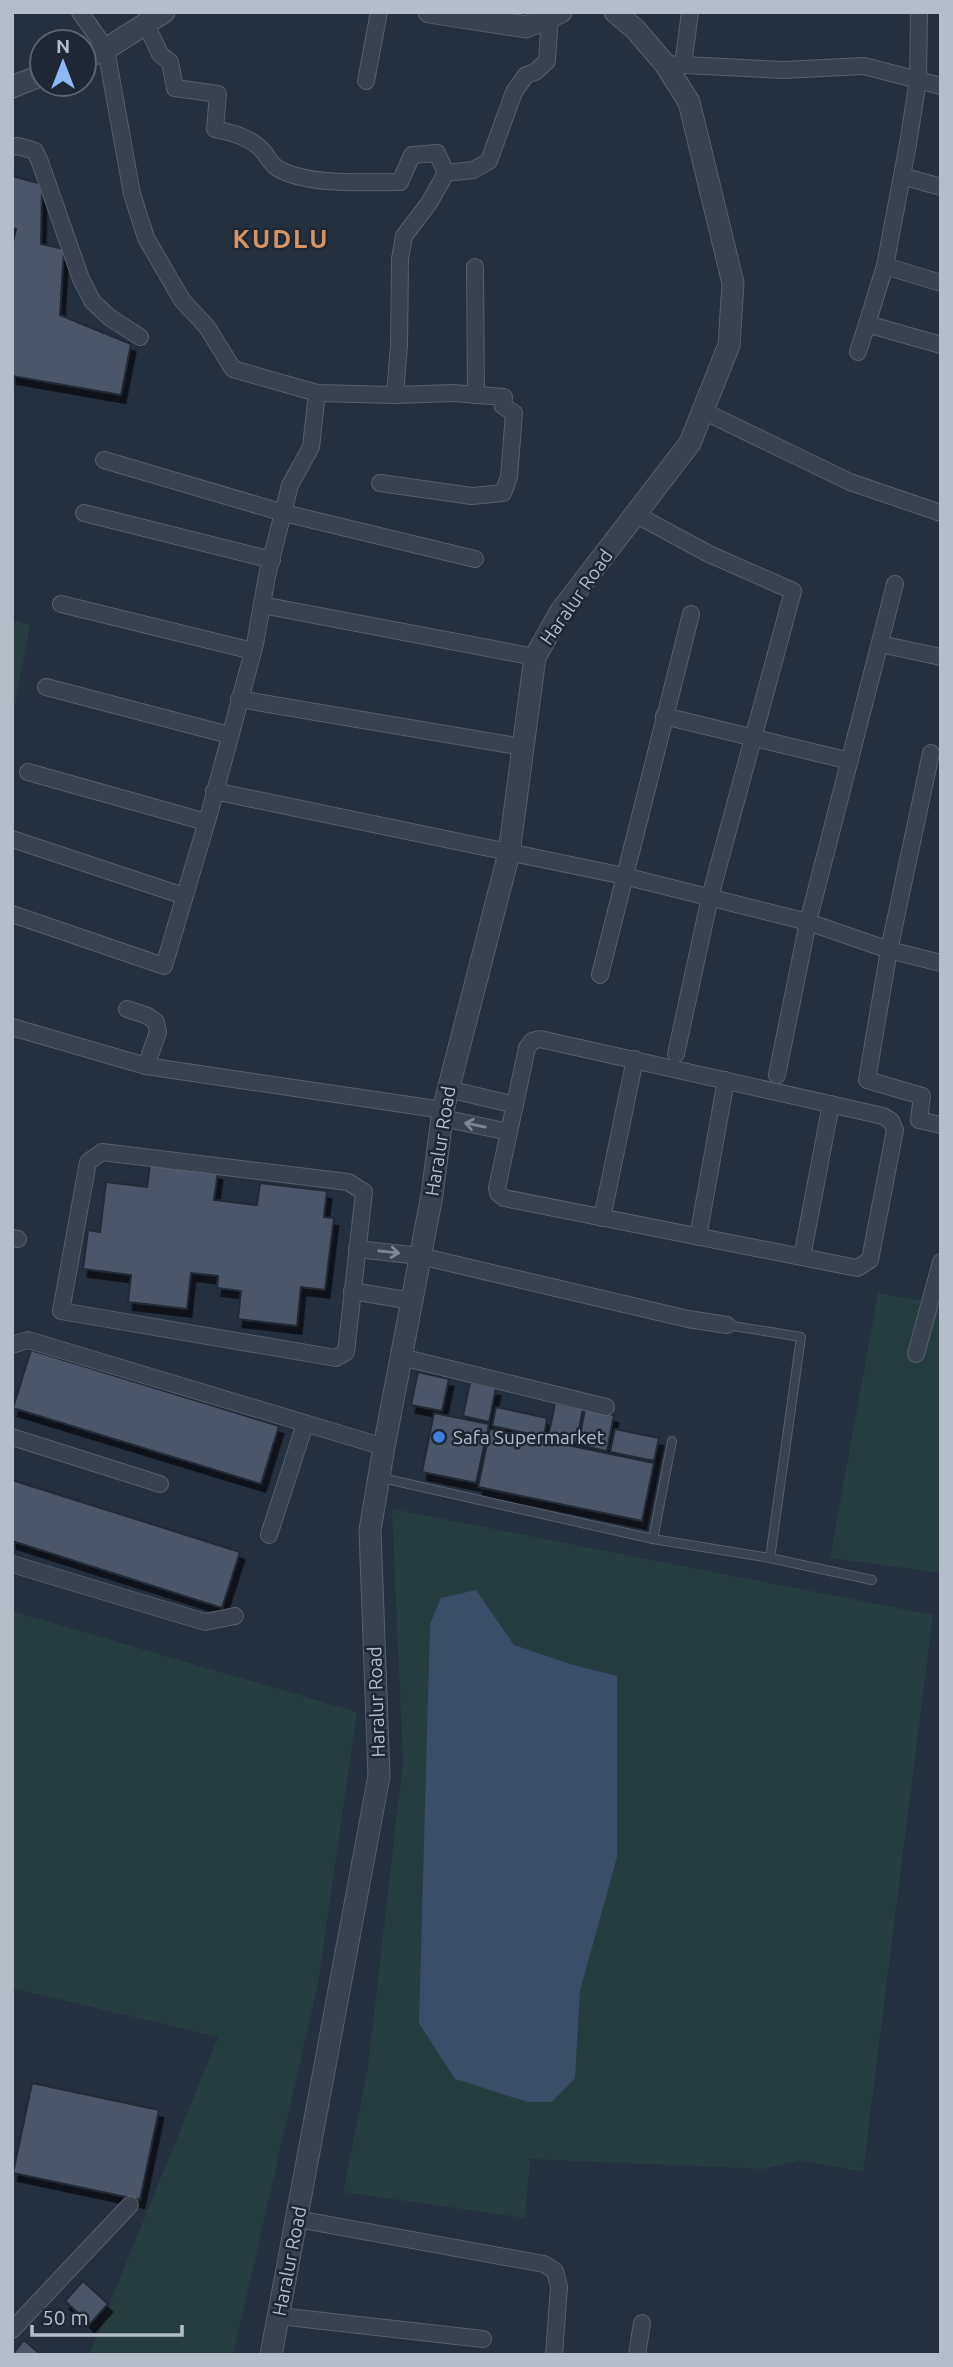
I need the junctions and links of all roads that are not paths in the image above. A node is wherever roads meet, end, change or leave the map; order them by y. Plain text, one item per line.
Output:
1 (379, 12) edge
2 (429, 12) edge
3 (615, 12) edge
4 (690, 12) edge
5 (919, 12) edge
6 (81, 13) edge
7 (555, 15) edge
8 (155, 18) edge
9 (107, 49) junction
10 (98, 53) edge
11 (674, 64) junction
12 (918, 80) junction
13 (366, 81) dead end
14 (941, 86) edge
15 (12, 147) edge
16 (446, 173) junction
17 (902, 176) junction
18 (941, 187) edge
19 (885, 266) junction
20 (475, 267) dead end
21 (941, 283) edge
22 (867, 324) junction
23 (139, 337) dead end
24 (941, 345) edge
25 (858, 352) dead end
26 (317, 393) junction
27 (395, 395) junction
28 (476, 395) junction
29 (703, 411) junction
30 (104, 460) dead end
31 (380, 483) dead end
32 (84, 513) dead end
33 (284, 513) junction
34 (941, 513) edge
35 (635, 514) junction
36 (475, 559) dead end
37 (272, 560) junction
38 (895, 584) dead end
39 (61, 604) dead end
40 (262, 605) junction
41 (691, 614) dead end
42 (880, 644) junction
43 (253, 651) junction
44 (535, 657) junction
45 (941, 657) edge
46 (46, 687) dead end
47 (239, 699) junction
48 (664, 716) junction
49 (229, 735) junction
50 (754, 738) junction
51 (522, 747) junction
52 (931, 753) dead end
53 (850, 761) junction
54 (28, 772) dead end
55 (214, 792) junction
56 (206, 822) junction
57 (12, 839) edge
58 (509, 853) junction
59 (624, 876) junction
60 (184, 896) junction
61 (710, 897) junction
62 (12, 914) edge
63 (808, 922) junction
64 (889, 950) junction
65 (941, 963) edge
66 (600, 975) dead end
67 (127, 1009) dead end
68 (12, 1027) edge
69 (676, 1054) dead end
70 (635, 1059) junction
71 (146, 1066) junction
72 (777, 1075) dead end
73 (726, 1080) junction
74 (448, 1088) junction
75 (831, 1104) junction
76 (515, 1105) junction
77 (442, 1114) junction
78 (941, 1125) edge
79 (509, 1132) junction
80 (602, 1218) junction
81 (698, 1237) junction
82 (357, 1249) junction
83 (420, 1256) junction
84 (802, 1257) junction
85 (941, 1262) edge
86 (352, 1291) junction
87 (412, 1301) junction
88 (727, 1325) joint
89 (12, 1345) edge
90 (916, 1354) dead end
91 (401, 1357) junction
92 (606, 1407) dead end
93 (305, 1424) junction
94 (12, 1437) edge
95 (672, 1441) dead end
96 (384, 1447) junction
97 (379, 1477) junction
98 (160, 1484) dead end
99 (269, 1535) dead end
100 (653, 1539) junction
101 (769, 1558) junction
102 (12, 1564) edge
103 (872, 1580) dead end
104 (235, 1616) dead end
105 (130, 2205) dead end
106 (297, 2219) junction
107 (279, 2316) junction
108 (642, 2323) dead end
109 (12, 2330) edge
110 (483, 2339) dead end
111 (271, 2355) edge
112 (554, 2355) edge
113 (637, 2355) edge

1 - 13 street
2 - 7 street
3 - 11 street, Haralur Road
4 - 11 street
5 - 12 street
6 - 9 street
7 - 16 street
8 - 9 street
8 - 16 street
9 - 10 street
9 - 26 street
11 - 12 street
11 - 29 street, Haralur Road
12 - 14 street
12 - 17 street
15 - 23 street
16 - 27 street
17 - 18 street
17 - 19 street
19 - 21 street
19 - 22 street
20 - 28 street
22 - 24 street
22 - 25 street
26 - 27 street
26 - 33 street
27 - 28 street
28 - 31 street
29 - 34 street
29 - 35 street, Haralur Road
30 - 33 street
32 - 37 street
33 - 36 street
33 - 37 street
35 - 44 street, Haralur Road
35 - 50 street
37 - 40 street
38 - 42 street
39 - 43 street
40 - 43 street
40 - 44 street
41 - 48 street
42 - 45 street
42 - 53 street
43 - 47 street
44 - 51 street, Haralur Road
46 - 49 street
47 - 49 street
47 - 51 street
48 - 50 street
48 - 59 street
49 - 55 street
50 - 53 street
50 - 61 street
51 - 58 street, Haralur Road
52 - 64 street
53 - 63 street
54 - 56 street
55 - 56 street
55 - 58 street
56 - 60 street
57 - 60 street
58 - 59 street
58 - 74 street, Haralur Road
59 - 61 street
59 - 66 street
60 - 62 street
61 - 63 street
61 - 69 street
63 - 64 street
63 - 72 street
64 - 65 street
64 - 78 street
67 - 71 street
68 - 71 street
70 - 73 street
70 - 76 street
70 - 80 street
71 - 77 street
73 - 75 street
73 - 81 street
74 - 76 street
74 - 77 street, Haralur Road
75 - 84 street
75 - 84 street
76 - 79 street
79 -> 77 street
77 - 83 street, Haralur Road
79 - 80 street
80 - 81 street
81 - 84 street
82 -> 83 street
82 - 86 street
82 - 86 street
83 - 87 street, Haralur Road
83 - 88 street
85 - 90 street
86 - 87 street
87 - 91 street, Haralur Road
88 - 101 lane
89 - 93 street
91 - 92 street
91 - 96 street, Haralur Road
93 - 96 street
93 - 99 street
94 - 98 street
95 - 100 lane
96 - 97 street, Haralur Road
97 - 100 lane
97 - 106 street, Haralur Road
100 - 101 lane
101 - 103 lane
102 - 104 street
105 - 109 street
106 - 107 street, Haralur Road
106 - 112 street
107 - 110 street
107 - 111 street, Haralur Road
108 - 113 street

